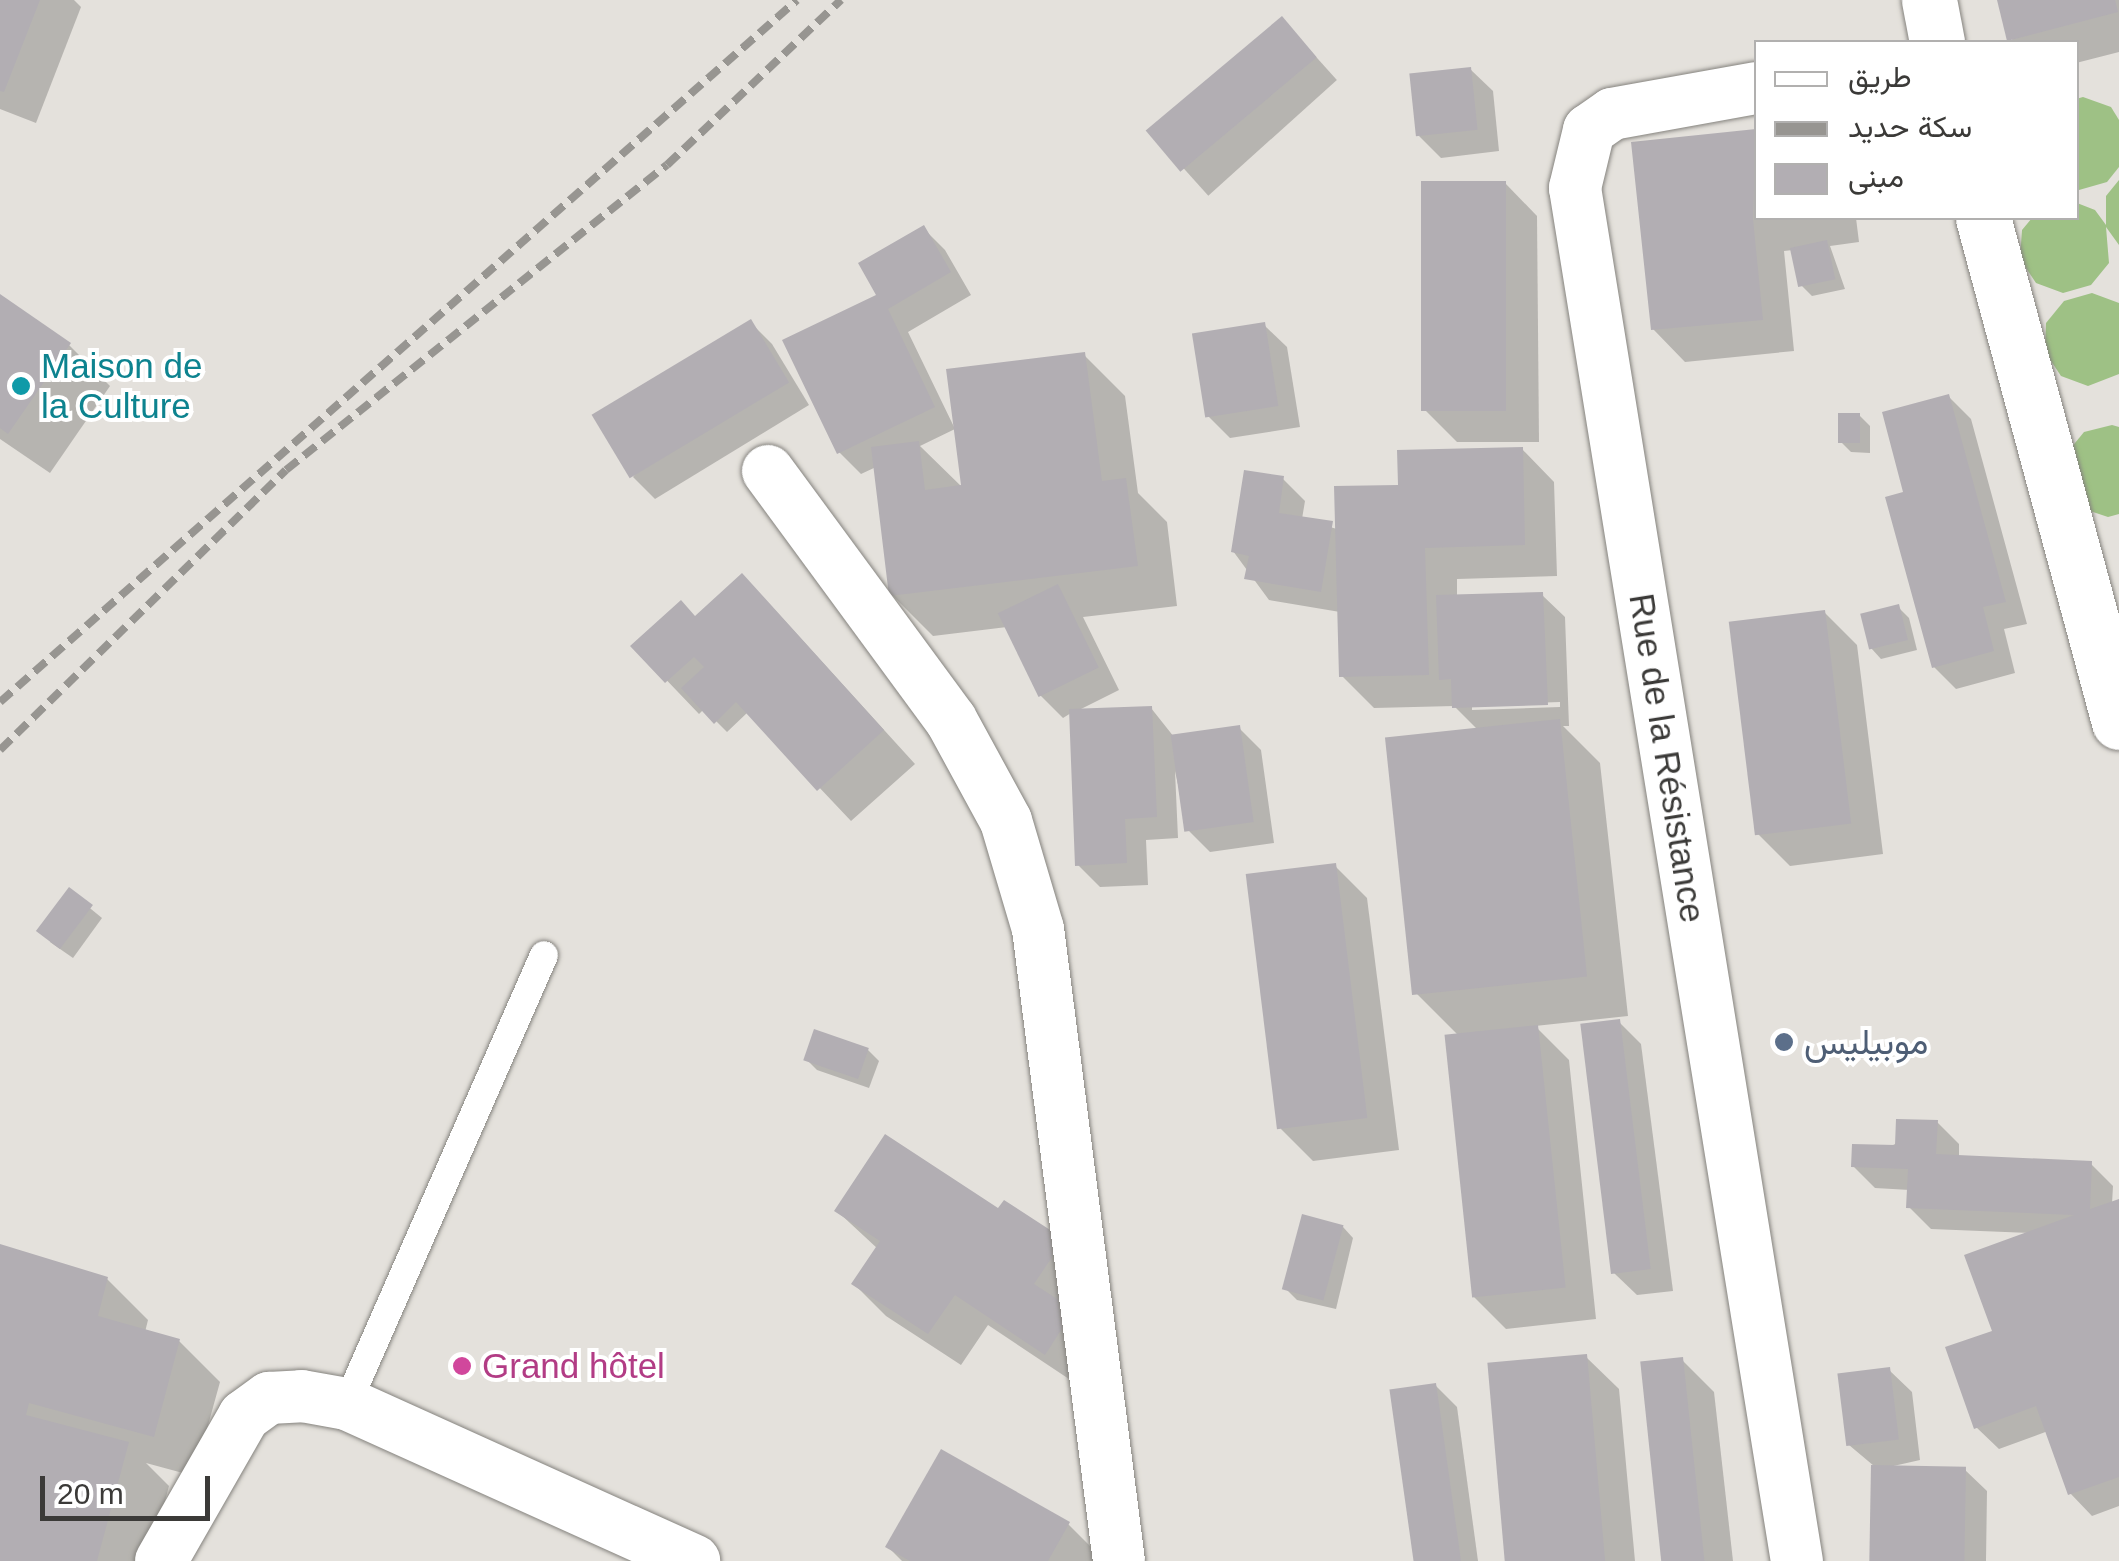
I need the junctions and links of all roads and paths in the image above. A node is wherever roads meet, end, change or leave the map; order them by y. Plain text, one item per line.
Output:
1 (1929, 0) edge
2 (1937, 40) edge
3 (1754, 88) edge
4 (1984, 220) edge
5 (768, 471) dead end
6 (2117, 705) edge
7 (544, 955) dead end
8 (347, 1404) junction
9 (161, 1561) edge
10 (694, 1561) edge
11 (1120, 1561) edge
12 (1797, 1561) edge

1 - 2 main road
3 - 12 street, Rue de la Résistance
4 - 6 main road
5 - 11 street
7 - 8 lane
8 - 9 street
8 - 10 street

